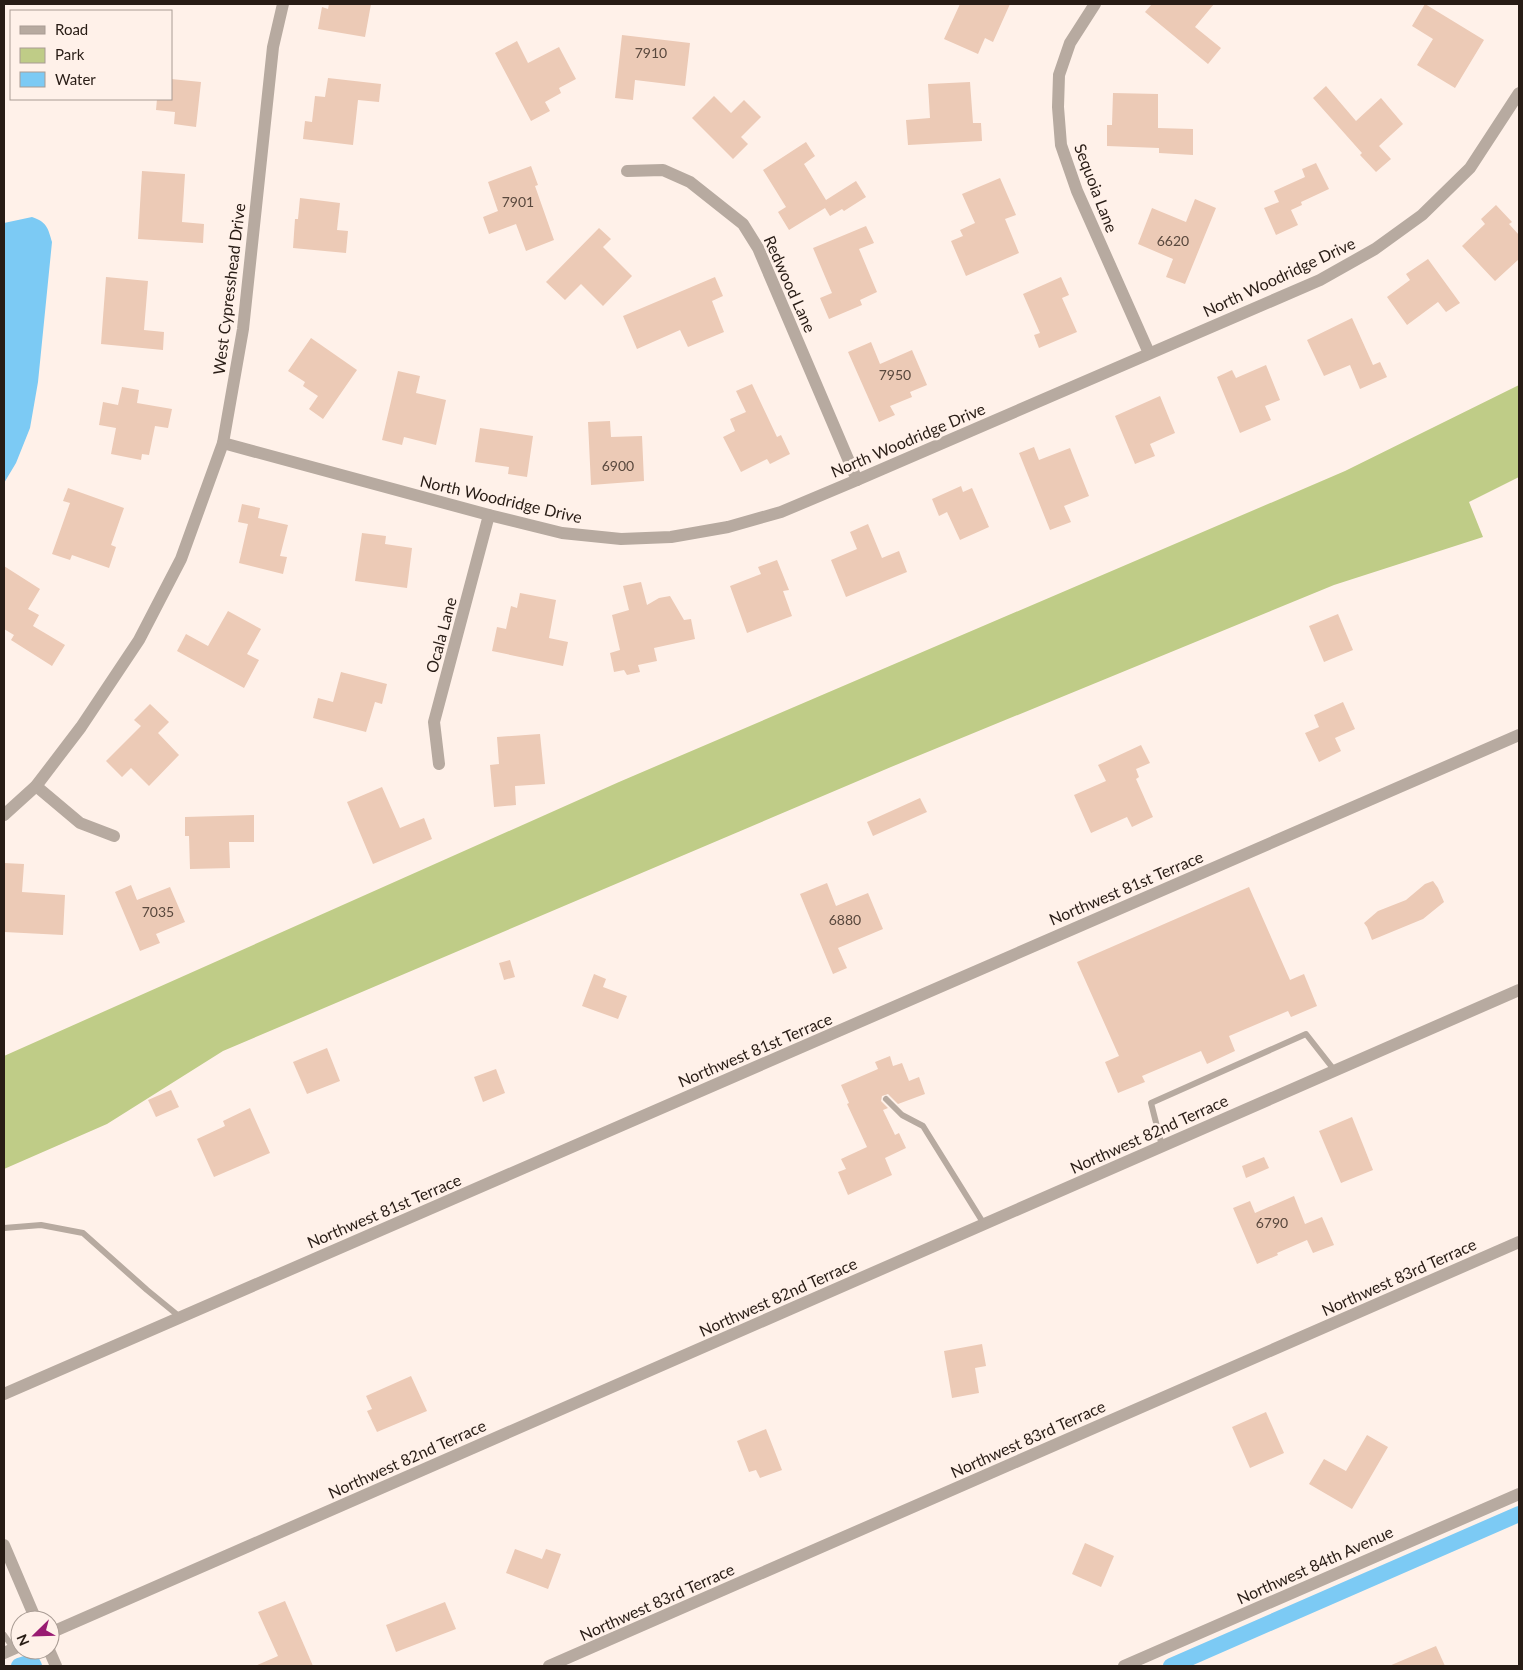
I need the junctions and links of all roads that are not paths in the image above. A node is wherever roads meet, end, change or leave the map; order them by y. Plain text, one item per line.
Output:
1 (283, 4) edge
2 (1095, 4) edge
3 (1519, 93) edge
4 (628, 171) dead end
5 (1149, 353) junction
6 (223, 443) junction
7 (857, 480) junction
8 (490, 515) junction
9 (1519, 735) edge
10 (439, 764) dead end
11 (36, 786) junction
12 (4, 815) edge
13 (114, 836) dead end
14 (1519, 990) edge
15 (1335, 1070) junction
16 (886, 1099) dead end
17 (1162, 1146) junction
18 (984, 1224) junction
19 (4, 1228) edge
20 (1519, 1242) edge
21 (180, 1317) junction
22 (4, 1394) edge
23 (1519, 1494) edge
24 (4, 1545) edge
25 (32, 1610) edge
26 (60, 1629) edge
27 (549, 1666) edge
28 (1124, 1666) edge

1 - 6 street, West Cypresshead Drive
2 - 5 street, Sequoia Lane
3 - 5 street, North Woodridge Drive
4 - 7 street, Redwood Lane
5 - 7 street, North Woodridge Drive
6 - 8 street, North Woodridge Drive
6 - 11 street, West Cypresshead Drive
7 - 8 street, North Woodridge Drive
8 - 10 street, Ocala Lane
9 - 21 street, Northwest 81st Terrace
11 - 12 street, West Cypresshead Drive
11 - 13 street
14 - 15 street, Northwest 82nd Terrace
15 - 17 street, Northwest 82nd Terrace
15 - 17 lane
16 - 18 lane
17 - 18 street, Northwest 82nd Terrace
18 - 26 street, Northwest 82nd Terrace
19 - 21 lane
20 - 27 street, Northwest 83rd Terrace
21 - 22 street, Northwest 81st Terrace
23 - 28 street, Northwest 84th Avenue
24 - 25 street

